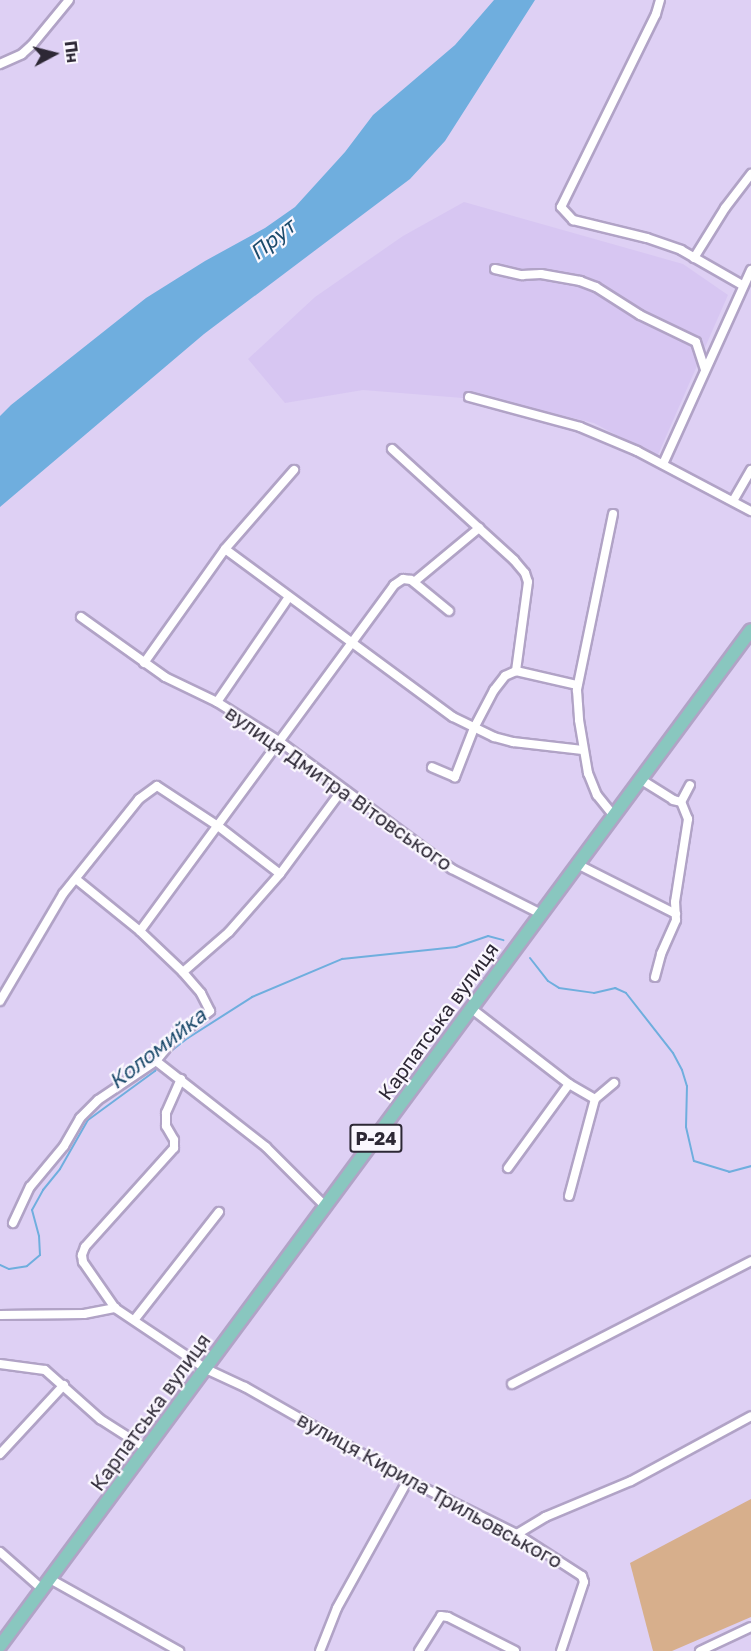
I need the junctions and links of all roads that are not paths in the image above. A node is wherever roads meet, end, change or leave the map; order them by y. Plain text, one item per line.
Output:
1 (69, 0) edge
2 (660, 0) edge
3 (0, 64) edge
4 (751, 174) edge
5 (694, 258) junction
6 (495, 269) dead end
7 (751, 270) edge
8 (742, 285) junction
9 (705, 369) junction
10 (469, 397) dead end
11 (392, 449) dead end
12 (663, 464) junction
13 (294, 470) dead end
14 (751, 470) edge
15 (733, 501) junction
16 (751, 511) edge
17 (613, 514) dead end
18 (479, 528) junction
19 (225, 549) junction
20 (414, 582) junction
21 (289, 597) junction
22 (449, 611) dead end
23 (81, 617) dead end
24 (751, 630) edge
25 (350, 643) junction
26 (144, 663) junction
27 (516, 672) junction
28 (578, 685) junction
29 (217, 702) junction
30 (474, 728) junction
31 (279, 741) junction
32 (583, 750) junction
33 (432, 767) dead end
34 (640, 779) junction
35 (690, 785) dead end
36 (342, 790) junction
37 (681, 802) junction
38 (613, 815) junction
39 (218, 826) junction
40 (577, 864) junction
41 (280, 874) junction
42 (76, 879) junction
43 (540, 914) junction
44 (676, 914) junction
45 (140, 932) junction
46 (183, 972) junction
47 (656, 977) dead end
48 (0, 1001) edge
49 (472, 1009) junction
50 (159, 1063) junction
51 (182, 1079) junction
52 (614, 1083) dead end
53 (569, 1084) junction
54 (595, 1099) junction
55 (508, 1168) dead end
56 (569, 1196) dead end
57 (325, 1206) junction
58 (219, 1212) dead end
59 (13, 1223) dead end
60 (751, 1261) edge
61 (115, 1308) junction
62 (0, 1315) edge
63 (135, 1319) junction
64 (0, 1364) edge
65 (206, 1369) junction
66 (512, 1384) dead end
67 (64, 1385) junction
68 (751, 1416) edge
69 (147, 1449) junction
70 (0, 1454) edge
71 (408, 1480) junction
72 (517, 1534) junction
73 (0, 1552) edge
74 (46, 1584) junction
75 (751, 1628) edge
76 (0, 1646) edge
77 (179, 1651) edge
78 (320, 1651) edge
79 (419, 1651) edge
80 (515, 1651) edge
81 (561, 1651) edge
82 (700, 1651) edge

1 - 3 street
2 - 5 street
4 - 5 street
5 - 8 street
6 - 9 street
7 - 8 street
8 - 9 street
9 - 12 street
10 - 12 street
11 - 18 street
12 - 15 street
13 - 19 street
14 - 15 street
15 - 16 street
17 - 28 street
18 - 20 street
18 - 27 street
19 - 21 street
19 - 26 street
20 - 22 street
20 - 25 street
21 - 25 street
21 - 29 street
23 - 26 street, вулиця Дмитра Вітовського
24 - 34 main road, Карпатська вулиця / Р-24
25 - 30 street
25 - 31 street
26 - 29 street, вулиця Дмитра Вітовського
27 - 28 street
27 - 30 street
28 - 32 street
29 - 31 street, вулиця Дмитра Вітовського
30 - 32 street
30 - 33 street
31 - 36 street, вулиця Дмитра Вітовського
31 - 39 street
32 - 38 street
34 - 37 street
34 - 38 main road, Карпатська вулиця / Р-24
35 - 37 street
36 - 41 street
36 - 43 street, вулиця Дмитра Вітовського
37 - 44 street
38 - 40 main road, Карпатська вулиця / Р-24
39 - 41 street
39 - 42 street
39 - 45 street
40 - 43 main road, Карпатська вулиця / Р-24
40 - 44 street
41 - 46 street
42 - 45 street
42 - 48 street
43 - 49 main road, Карпатська вулиця / Р-24
44 - 47 street
45 - 46 street
46 - 50 street
49 - 53 street
49 - 57 main road, Карпатська вулиця / Р-24
50 - 51 street
50 - 59 street
51 - 57 street
51 - 61 street
52 - 54 street
53 - 54 street
53 - 55 street
54 - 56 street
57 - 65 main road, Карпатська вулиця / Р-24
58 - 63 street
60 - 66 street
61 - 62 street
61 - 63 street, вулиця Кирила Трильовського
63 - 65 street, вулиця Кирила Трильовського
64 - 67 street
65 - 69 main road, Карпатська вулиця / Р-24
65 - 71 street, вулиця Кирила Трильовського
67 - 69 street
67 - 70 street
68 - 72 street
69 - 74 main road, Карпатська вулиця / Р-24
71 - 72 street, вулиця Кирила Трильовського
71 - 78 street
72 - 81 street, вулиця Кирила Трильовського
73 - 74 street
74 - 76 main road, Карпатська вулиця / Р-24
74 - 77 street
75 - 82 street
79 - 80 street

